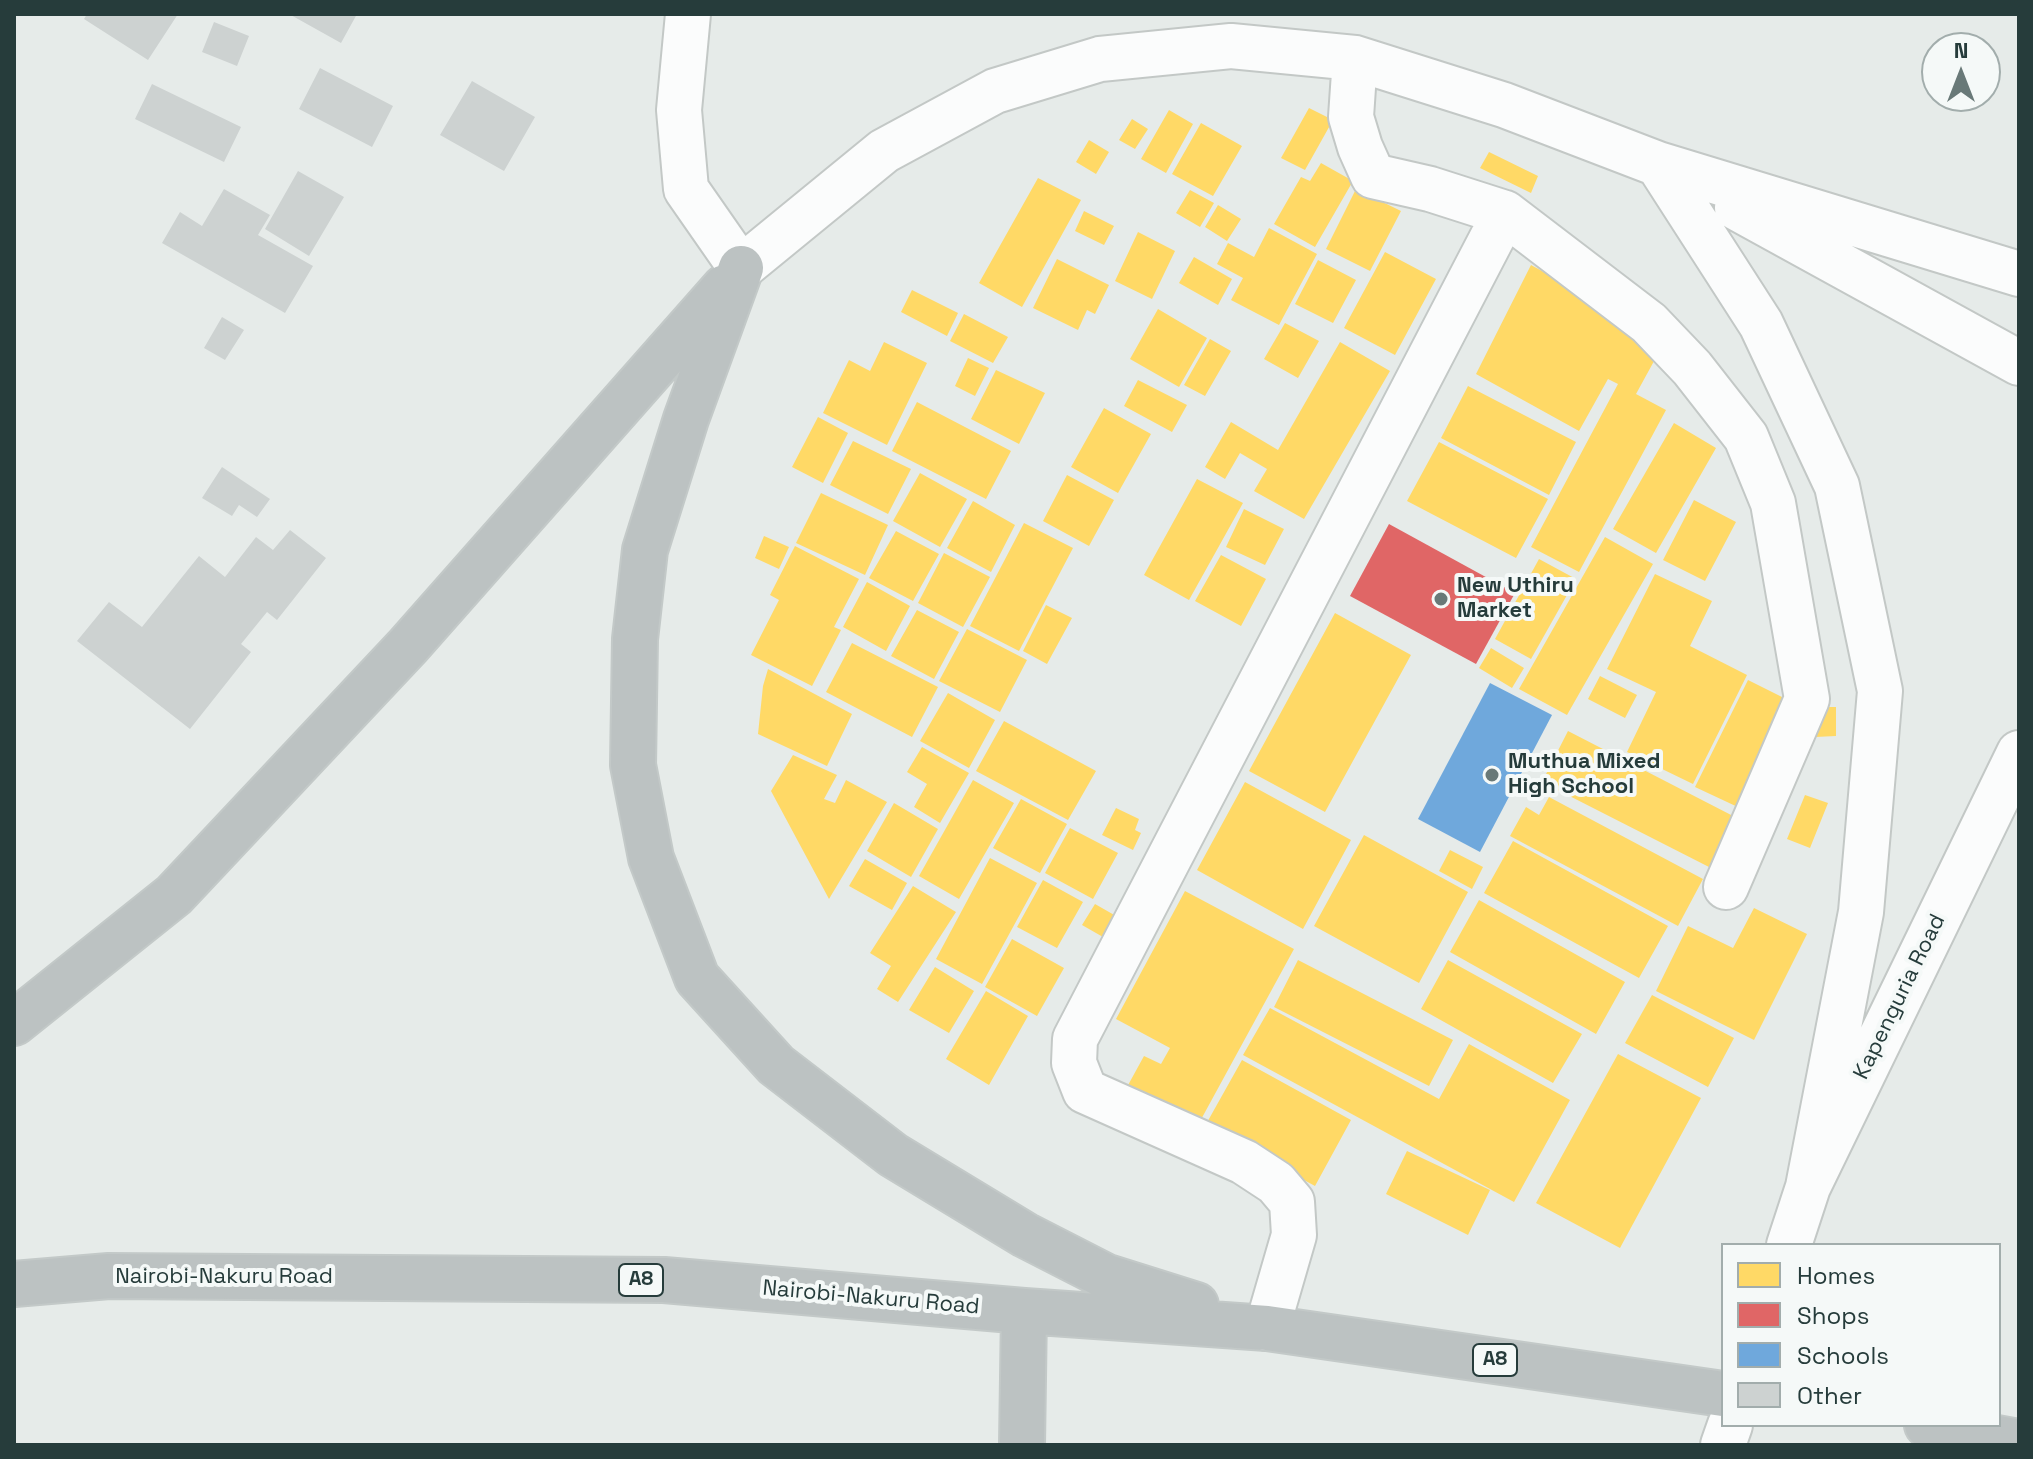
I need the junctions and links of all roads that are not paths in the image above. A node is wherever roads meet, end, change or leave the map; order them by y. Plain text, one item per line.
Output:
1 (688, 14) edge
2 (1355, 58) junction
3 (1658, 164) junction
4 (1505, 213) junction
5 (741, 268) junction
6 (2019, 274) edge
7 (2019, 363) edge
8 (2019, 753) edge
9 (1726, 887) dead end
10 (14, 1023) edge
11 (1808, 1187) junction
12 (1790, 1243) edge
13 (14, 1284) edge
14 (1024, 1311) junction
15 (1267, 1328) junction
16 (1721, 1394) edge
17 (1938, 1427) edge
18 (2019, 1442) edge
19 (1022, 1445) edge

1 - 5 street
2 - 3 street
2 - 4 street
2 - 5 street
3 - 6 street
3 - 7 street
3 - 11 street
4 - 9 street
4 - 15 street
5 - 10 highway
5 - 15 highway
8 - 11 street, Kapenguria Road
11 - 12 street, Kapenguria Road
13 - 14 highway, Nairobi-Nakuru Road / A8
14 - 15 highway, Nairobi-Nakuru Road / A8
14 - 19 highway
15 - 16 highway, Nairobi-Nakuru Road / A8
17 - 18 highway

